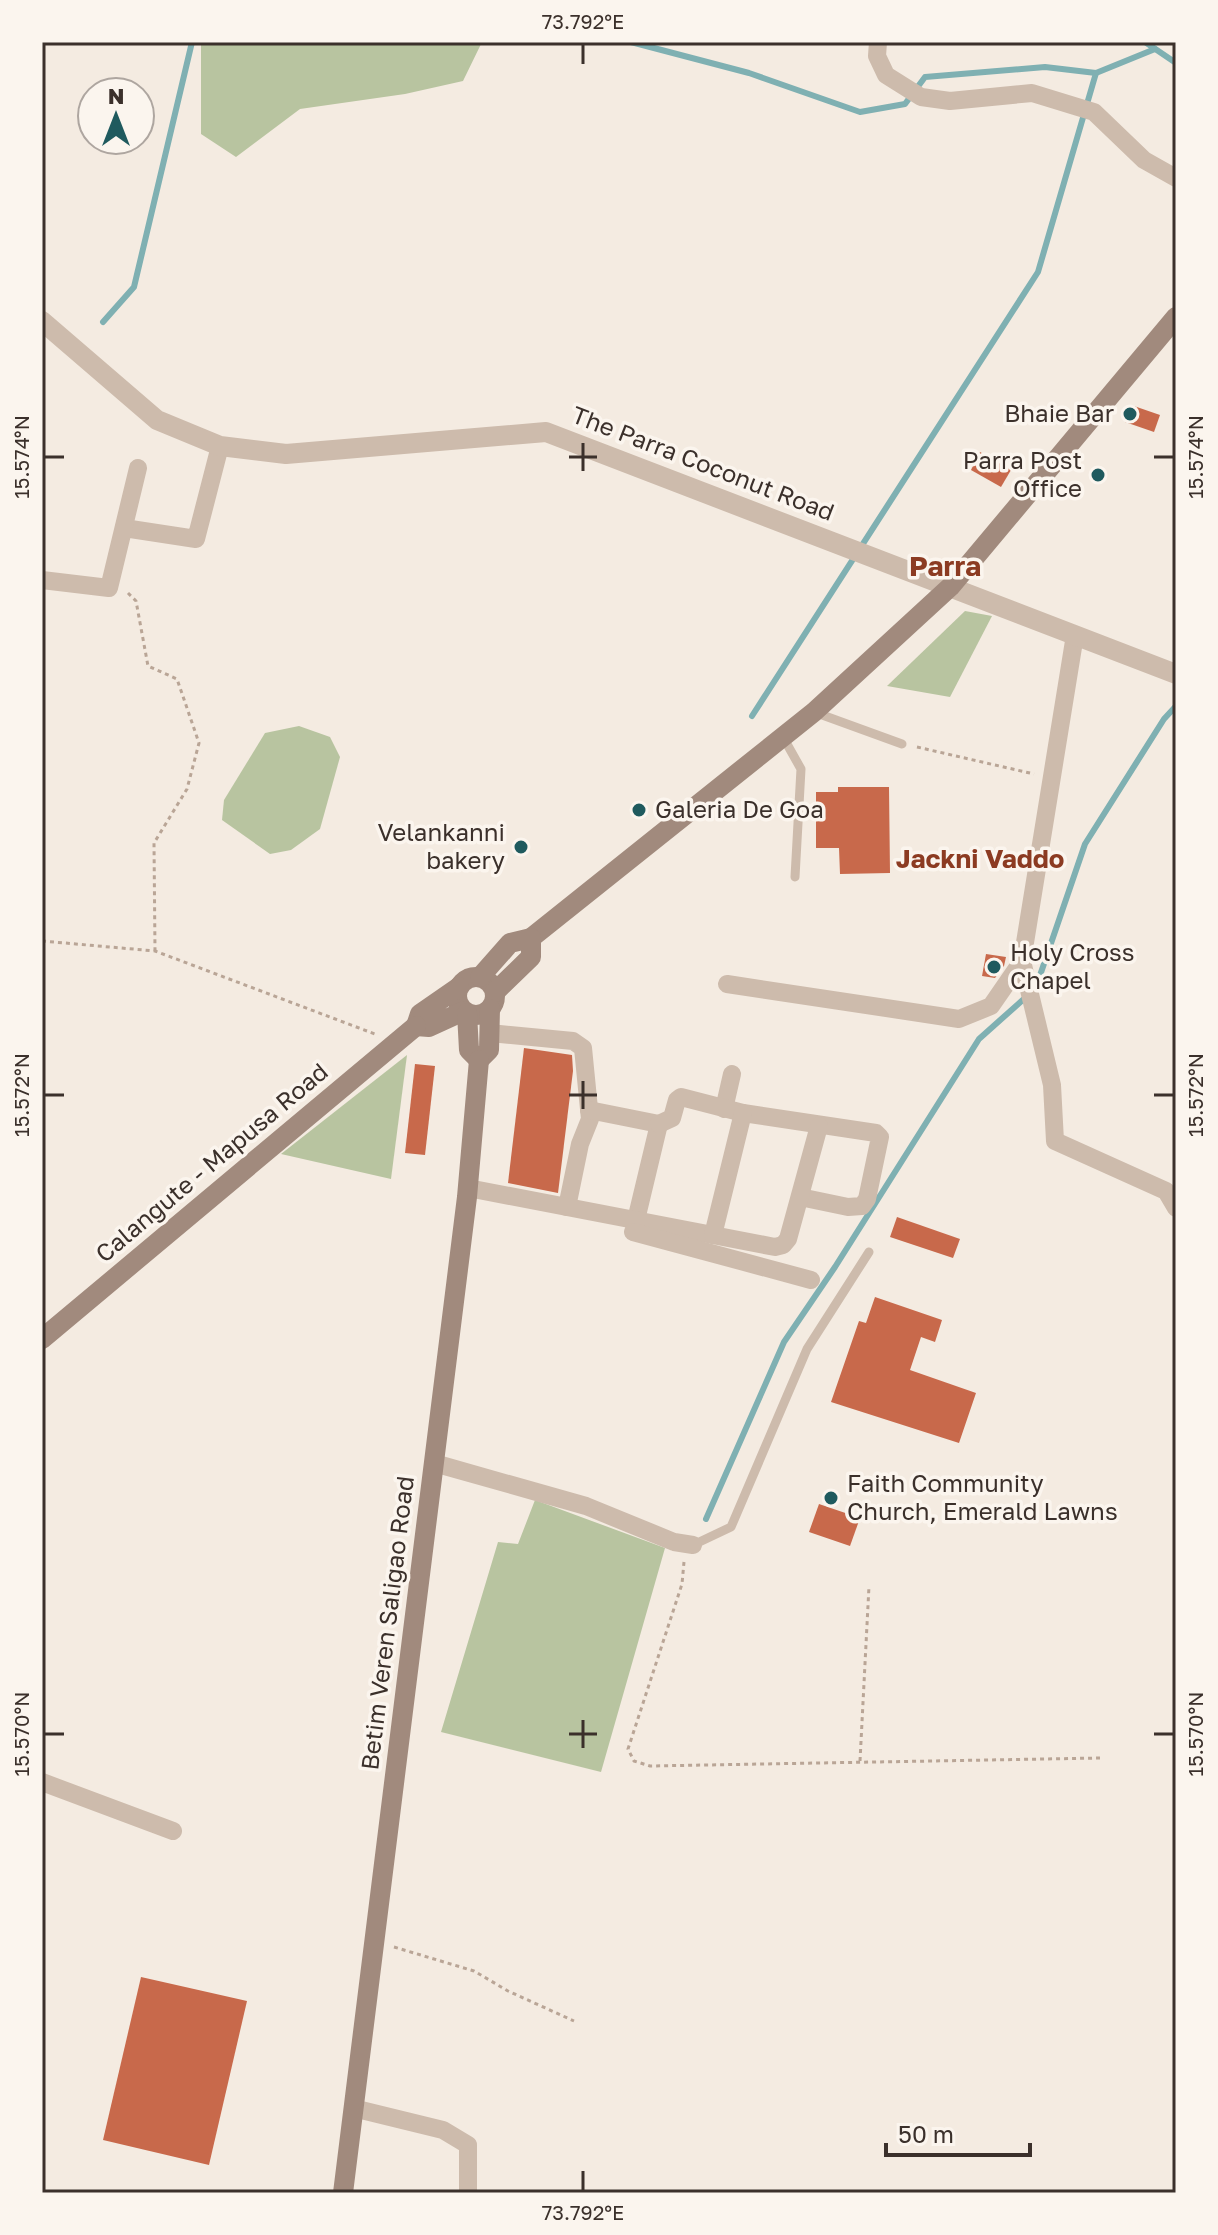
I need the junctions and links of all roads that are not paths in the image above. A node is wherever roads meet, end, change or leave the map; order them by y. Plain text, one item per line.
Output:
1 (878, 42) edge
2 (1176, 178) edge
3 (1176, 317) edge
4 (42, 321) edge
5 (220, 446) junction
6 (138, 468) dead end
7 (124, 528) junction
8 (42, 580) edge
9 (950, 587) junction
10 (1075, 635) junction
11 (1176, 674) edge
12 (814, 712) junction
13 (783, 737) junction
14 (902, 744) road end
15 (795, 877) dead end
16 (1022, 961) junction
17 (727, 984) dead end
18 (459, 987) junction
19 (488, 993) junction
20 (466, 1012) junction
21 (416, 1026) junction
22 (490, 1033) junction
23 (479, 1060) junction
24 (732, 1074) dead end
25 (724, 1109) junction
26 (589, 1110) junction
27 (743, 1113) junction
28 (659, 1124) junction
29 (819, 1126) junction
30 (468, 1192) junction
31 (800, 1197) junction
32 (567, 1207) junction
33 (1176, 1208) edge
34 (636, 1220) junction
35 (713, 1235) junction
36 (869, 1252) dead end
37 (811, 1280) dead end
38 (42, 1339) edge
39 (434, 1463) junction
40 (693, 1545) joint
41 (42, 1782) edge
42 (173, 1831) dead end
43 (353, 2108) junction
44 (343, 2193) edge
45 (468, 2193) edge

1 - 2 street
3 - 9 main road, Calangute - Mapusa Road
4 - 5 street, The Parra Coconut Road
5 - 7 street
5 - 9 street, The Parra Coconut Road
6 - 7 street
7 - 8 street
9 - 10 street, The Parra Coconut Road
9 - 12 main road, Calangute - Mapusa Road
10 - 11 street, The Parra Coconut Road
10 - 16 street
12 - 13 main road, Calangute - Mapusa Road
12 - 14 lane
13 - 15 lane
13 - 19 main road, Calangute - Mapusa Road
16 - 17 street
16 - 33 street
18 - 19 main road, Calangute - Mapusa Road
18 - 20 main road
18 - 21 main road, Calangute - Mapusa Road
19 - 20 main road, Calangute - Mapusa Road
19 - 22 main road, Betim Veren Saligao Road
20 - 21 main road, Calangute - Mapusa Road
20 - 23 main road, Betim Veren Saligao Road
21 - 38 main road, Calangute - Mapusa Road
22 - 23 main road, Betim Veren Saligao Road
22 - 26 street
23 - 30 main road, Betim Veren Saligao Road
24 - 25 street
25 - 27 street
25 - 28 street
26 - 28 street
26 - 32 street
27 - 29 street
27 - 35 street
28 - 34 street
29 - 31 street
29 - 31 street
30 - 32 street
30 - 37 street
30 - 39 main road, Betim Veren Saligao Road
31 - 35 street
32 - 34 street
34 - 35 street
36 - 40 lane
39 - 40 street
39 - 43 main road, Betim Veren Saligao Road
41 - 42 street
43 - 44 main road, Betim Veren Saligao Road
43 - 45 street

